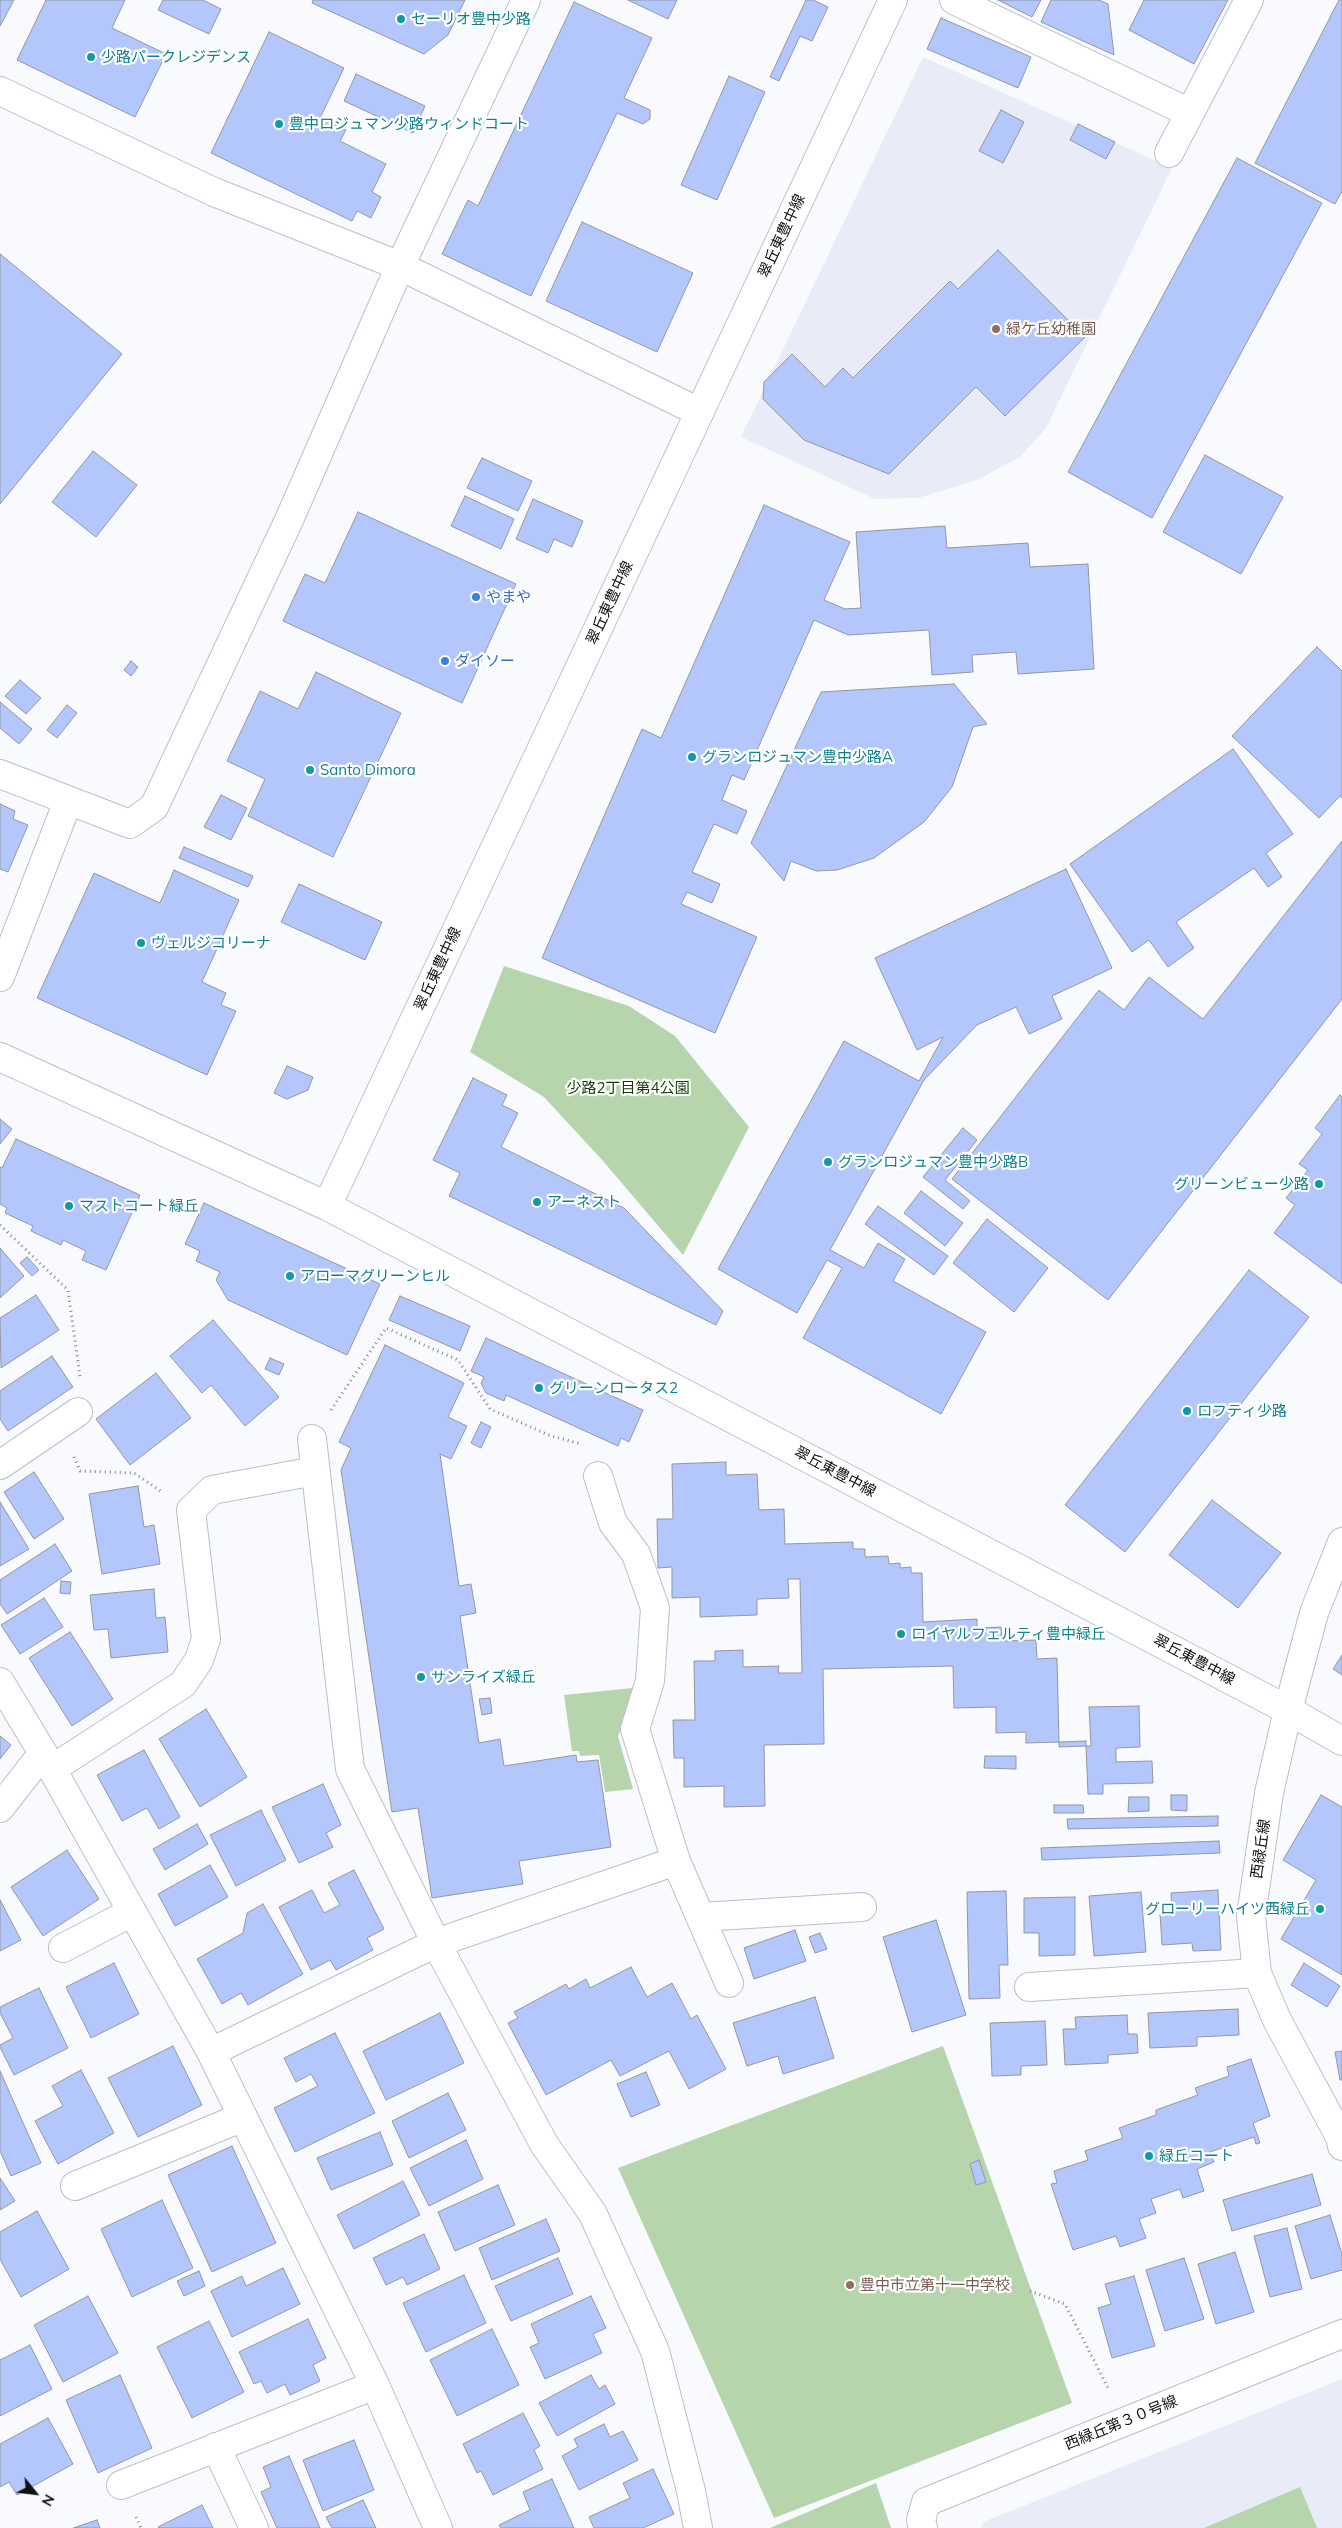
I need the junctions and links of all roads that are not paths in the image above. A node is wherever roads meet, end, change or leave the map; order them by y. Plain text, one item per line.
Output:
1 (526, 0) edge
2 (893, 0) edge
3 (954, 0) edge
4 (1249, 0) edge
5 (0, 90) edge
6 (1190, 113) junction
7 (1169, 153) dead end
8 (400, 266) junction
9 (699, 412) junction
10 (0, 774) edge
11 (68, 801) junction
12 (0, 977) edge
13 (0, 1057) edge
14 (327, 1206) junction
15 (78, 1412) dead end
16 (312, 1439) road end
17 (0, 1465) edge
18 (315, 1471) junction
19 (598, 1476) road end
20 (1342, 1542) edge
21 (0, 1682) edge
22 (1288, 1710) junction
23 (1342, 1741) edge
24 (48, 1761) junction
25 (0, 1808) edge
26 (676, 1861) junction
27 (862, 1907) dead end
28 (132, 1912) junction
29 (700, 1917) junction
30 (436, 1943) junction
31 (63, 1948) dead end
32 (1257, 1973) junction
33 (728, 1983) dead end
34 (1029, 1987) dead end
35 (211, 2052) junction
36 (243, 2117) junction
37 (1342, 2146) edge
38 (75, 2186) dead end
39 (1342, 2334) edge
40 (375, 2385) junction
41 (216, 2448) junction
42 (121, 2484) dead end
43 (254, 2528) edge
44 (438, 2528) edge
45 (698, 2528) edge
46 (924, 2528) edge

1 - 8 street
2 - 9 street, 翠丘東豊中線
3 - 6 street
4 - 6 street
5 - 8 street
6 - 7 street
8 - 9 street
8 - 11 street
9 - 14 street, 翠丘東豊中線
10 - 11 street
11 - 12 street
13 - 14 street, 翠丘東豊中線
14 - 22 street, 翠丘東豊中線
15 - 17 street
16 - 18 street
18 - 24 street
18 - 30 street
19 - 26 street
20 - 22 street, 西緑丘線
21 - 24 street
22 - 23 street, 翠丘東豊中線
22 - 32 street, 西緑丘線
24 - 25 street
24 - 28 street
26 - 29 street
26 - 30 street
27 - 29 street
28 - 31 street
28 - 35 street
29 - 33 street
30 - 35 street
30 - 45 street
32 - 34 street
32 - 37 street, 西緑丘線
35 - 36 street
36 - 38 street
36 - 40 street
39 - 46 street, 西緑丘第３０号線
40 - 41 street
40 - 44 street
41 - 42 street
41 - 43 street

